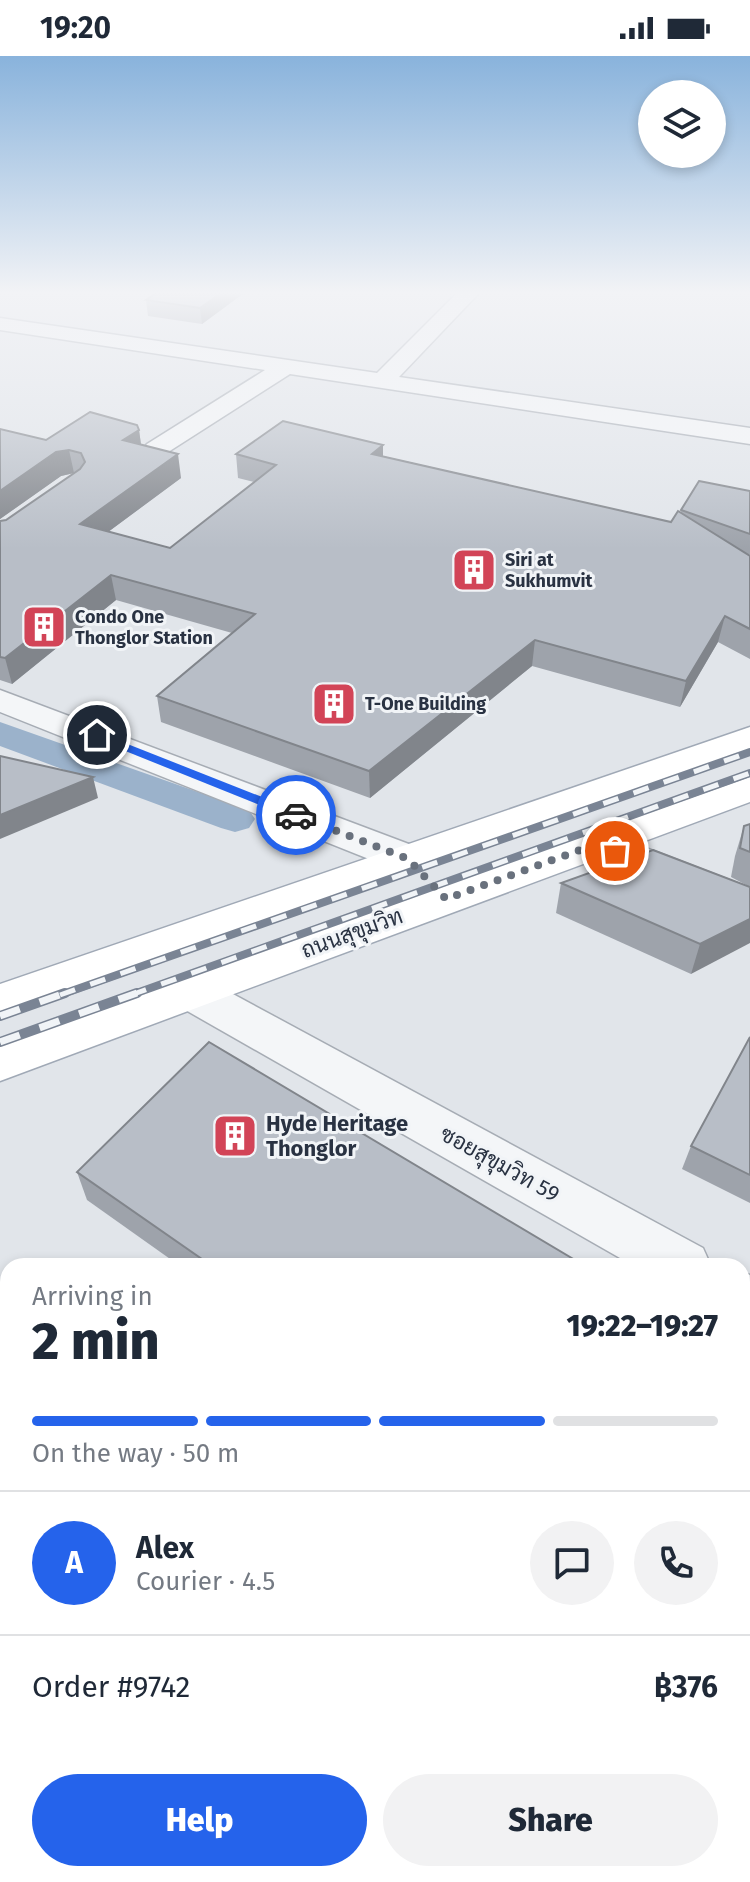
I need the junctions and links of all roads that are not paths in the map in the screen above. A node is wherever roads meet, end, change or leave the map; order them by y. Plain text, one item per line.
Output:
1 (268, 378) edge
2 (363, 378) edge
3 (385, 378) edge
4 (382, 381) junction
5 (750, 436) edge
6 (156, 449) edge
7 (0, 700) edge
8 (750, 738) edge
9 (750, 789) edge
10 (599, 843) junction
11 (408, 859) junction
12 (446, 899) junction
13 (750, 904) edge
14 (191, 992) junction
15 (0, 1002) edge
16 (0, 1062) edge
17 (670, 1258) edge

1 - 6 street
2 - 4 street
3 - 4 street
4 - 5 street
7 - 11 street
8 - 11 main road
9 - 10 main road, ถนนสุขุมวิท
10 - 12 main road, ถนนสุขุมวิท
10 - 13 street
11 - 12 main road
11 - 15 main road
12 - 14 main road, ถนนสุขุมวิท
14 - 16 main road, ถนนสุขุมวิท
14 - 17 street, ซอยสุขุมวิท 59

